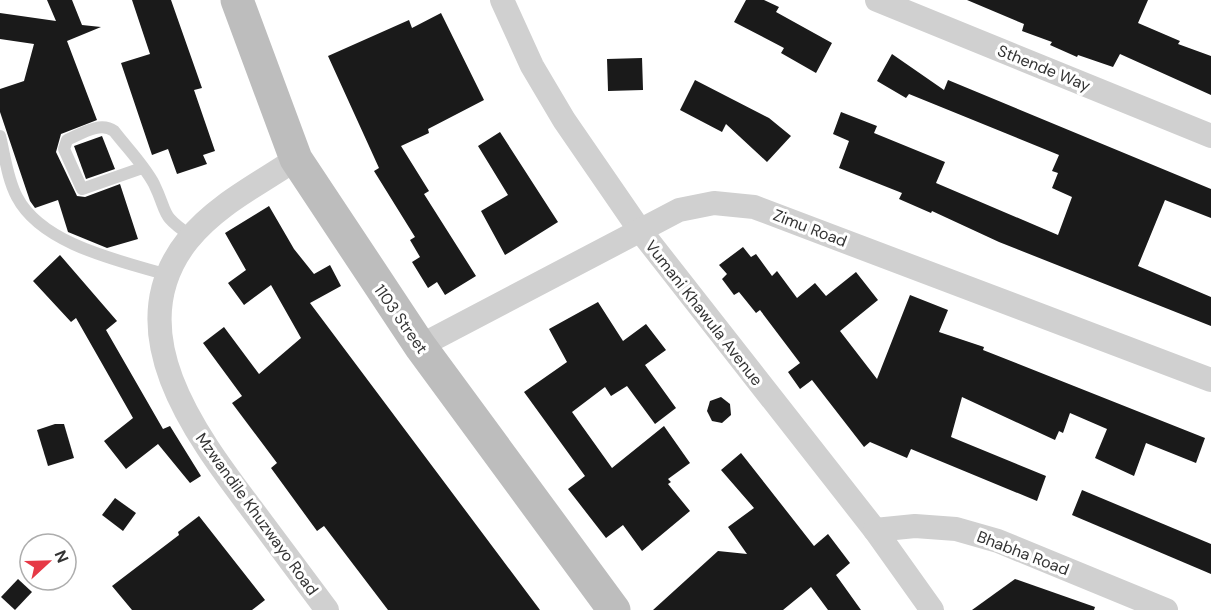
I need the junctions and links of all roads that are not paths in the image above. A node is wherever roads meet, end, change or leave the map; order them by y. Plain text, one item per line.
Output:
1 (237, 0) edge
2 (502, 0) edge
3 (877, 0) edge
4 (0, 136) edge
5 (1211, 136) edge
6 (296, 159) junction
7 (142, 168) junction
8 (639, 229) junction
9 (192, 236) junction
10 (168, 275) junction
11 (420, 346) junction
12 (1211, 380) edge
13 (874, 530) junction
14 (327, 610) edge
15 (615, 610) edge
16 (932, 610) edge
17 (1166, 610) edge

1 - 6 street, 1103 Street
2 - 8 street, Vumani Khawula Avenue
3 - 5 street, Sthende Way
4 - 10 lane
6 - 9 street, Mzwandile Khuzwayo Road
6 - 11 street, 1103 Street
7 - 7 lane
7 - 9 lane
8 - 11 street, Zimu Road
8 - 12 street, Zimu Road
8 - 13 street, Vumani Khawula Avenue
9 - 10 street, Mzwandile Khuzwayo Road
10 - 14 street, Mzwandile Khuzwayo Road
11 - 15 street, 1103 Street
13 - 16 street, Vumani Khawula Avenue
13 - 17 street, Bhabha Road

